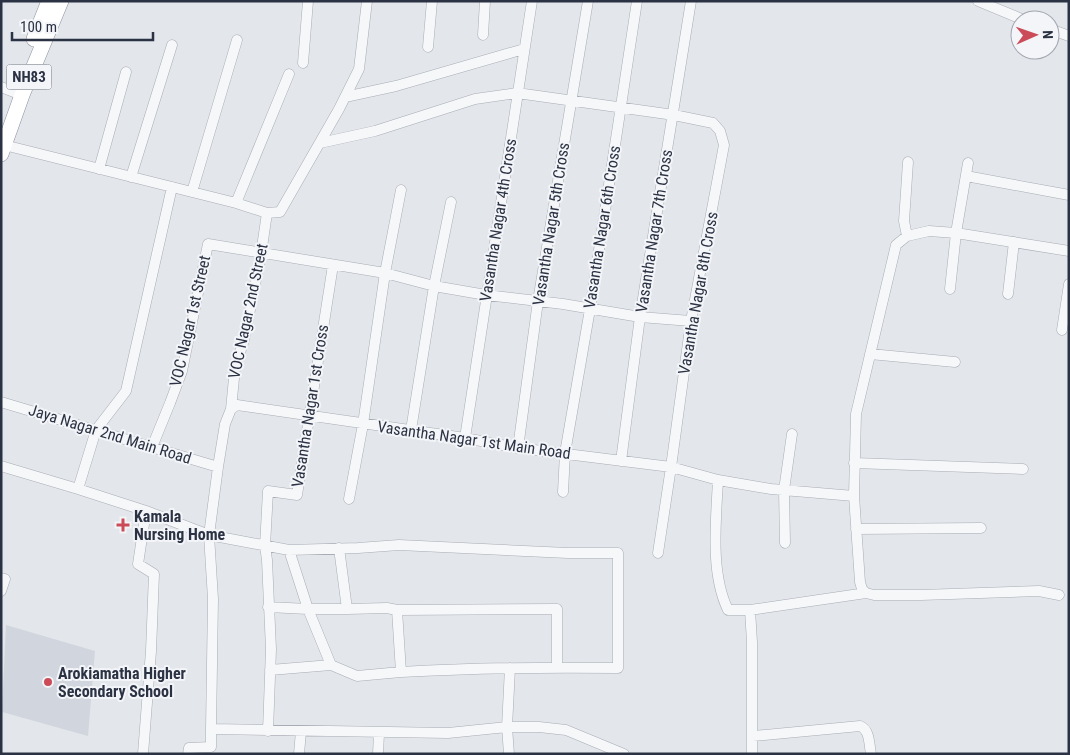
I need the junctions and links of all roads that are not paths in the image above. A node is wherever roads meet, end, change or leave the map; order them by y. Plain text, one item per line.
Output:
1 (49, 1) edge
2 (61, 1) edge
3 (308, 1) edge
4 (367, 1) edge
5 (432, 1) edge
6 (485, 1) edge
7 (532, 1) edge
8 (588, 1) edge
9 (637, 1) edge
10 (691, 1) edge
11 (978, 1) edge
12 (1010, 14) edge
13 (483, 35) dead end
14 (237, 40) dead end
15 (172, 45) dead end
16 (428, 47) dead end
17 (524, 49) junction
18 (303, 63) dead end
19 (126, 72) dead end
20 (288, 74) dead end
21 (12, 91) edge
22 (517, 93) junction
23 (345, 97) junction
24 (571, 100) junction
25 (620, 108) junction
26 (674, 115) junction
27 (1, 125) edge
28 (320, 143) junction
29 (3, 150) edge
30 (908, 162) dead end
31 (968, 163) dead end
32 (99, 169) junction
33 (966, 176) junction
34 (131, 177) junction
35 (172, 187) junction
36 (401, 190) dead end
37 (192, 192) junction
38 (1069, 195) edge
39 (451, 202) dead end
40 (236, 203) junction
41 (267, 213) junction
42 (956, 233) junction
43 (906, 236) junction
44 (1014, 242) junction
45 (1069, 251) edge
46 (261, 254) junction
47 (332, 265) junction
48 (385, 273) junction
49 (1069, 284) edge
50 (434, 286) junction
51 (950, 289) dead end
52 (1008, 294) dead end
53 (486, 295) junction
54 (538, 301) junction
55 (1067, 308) edge
56 (590, 309) junction
57 (640, 317) junction
58 (692, 321) junction
59 (1062, 330) dead end
60 (870, 354) junction
61 (955, 362) dead end
62 (1, 402) edge
63 (230, 408) junction
64 (310, 416) junction
65 (363, 424) junction
66 (96, 430) junction
67 (411, 430) junction
68 (792, 434) dead end
69 (465, 438) junction
70 (152, 447) junction
71 (518, 448) junction
72 (566, 454) junction
73 (621, 461) junction
74 (854, 462) junction
75 (1, 466) edge
76 (218, 467) junction
77 (672, 468) junction
78 (1023, 469) dead end
79 (718, 480) junction
80 (78, 489) junction
81 (784, 490) junction
82 (563, 492) dead end
83 (854, 496) junction
84 (349, 499) dead end
85 (146, 511) junction
86 (856, 528) junction
87 (981, 528) dead end
88 (209, 536) junction
89 (785, 542) dead end
90 (265, 546) junction
91 (339, 548) junction
92 (289, 550) junction
93 (658, 552) dead end
94 (1, 578) edge
95 (1, 592) edge
96 (866, 593) junction
97 (1059, 595) dead end
98 (268, 607) junction
99 (347, 609) junction
100 (308, 610) junction
101 (397, 610) junction
102 (750, 610) junction
103 (330, 665) junction
104 (557, 667) junction
105 (510, 668) junction
106 (270, 670) junction
107 (401, 672) junction
108 (507, 728) junction
109 (211, 729) junction
110 (268, 731) junction
111 (301, 731) junction
112 (379, 732) junction
113 (752, 736) junction
114 (143, 754) edge
115 (188, 754) edge
116 (299, 754) edge
117 (378, 754) edge
118 (509, 754) edge
119 (624, 754) edge
120 (752, 754) edge
121 (871, 754) edge

1 - 21 highway, NH83
2 - 21 highway, NH83
3 - 18 street
4 - 23 street
5 - 16 street
6 - 13 street
7 - 17 street, Vasantha Nagar 4th Cross
8 - 24 street, Vasantha Nagar 5th Cross
9 - 25 street, Vasantha Nagar 6th Cross
10 - 26 street, Vasantha Nagar 7th Cross
11 - 12 street
14 - 37 street
15 - 34 street
17 - 22 street, Vasantha Nagar 4th Cross
17 - 23 street
19 - 32 street
20 - 40 street
21 - 27 highway, NH83
21 - 29 highway, NH83
22 - 24 street
22 - 28 street
22 - 53 street, Vasantha Nagar 4th Cross
23 - 28 street
24 - 25 street
24 - 54 street, Vasantha Nagar 5th Cross
25 - 26 street
25 - 56 street, Vasantha Nagar 6th Cross
26 - 57 street, Vasantha Nagar 7th Cross
26 - 58 street, Vasantha Nagar 8th Cross
28 - 41 street
29 - 32 street
30 - 43 street
31 - 33 street
32 - 34 street
33 - 38 street
33 - 42 street
34 - 35 street
35 - 37 street
35 - 66 street
36 - 48 street
37 - 40 street
39 - 50 street
40 - 41 street
41 - 46 street, VOC Nagar 2nd Street
42 - 43 street
42 - 44 street
42 - 51 street
43 - 60 street
44 - 45 street
44 - 52 street
46 - 47 street
46 - 63 street, VOC Nagar 2nd Street
46 - 70 street, VOC Nagar 1st Street
47 - 48 street
47 - 64 street, Vasantha Nagar 1st Cross
48 - 50 street
48 - 65 street
49 - 55 street
50 - 53 street
50 - 67 street
53 - 54 street
53 - 69 street, Vasantha Nagar 4th Cross
54 - 56 street
54 - 71 street, Vasantha Nagar 5th Cross
55 - 59 street
56 - 57 street
56 - 72 street, Vasantha Nagar 6th Cross
57 - 58 street
57 - 73 street, Vasantha Nagar 7th Cross
58 - 77 street, Vasantha Nagar 8th Cross
60 - 61 street
60 - 74 street
62 - 66 street, Jaya Nagar 2nd Main Road
63 - 64 street, Vasantha Nagar 1st Main Road
63 - 76 street, VOC Nagar 2nd Street
64 - 65 street, Vasantha Nagar 1st Main Road
64 - 90 street, Vasantha Nagar 1st Cross
65 - 67 street, Vasantha Nagar 1st Main Road
65 - 84 street
66 - 70 street, Jaya Nagar 2nd Main Road
66 - 80 street
67 - 69 street, Vasantha Nagar 1st Main Road
68 - 81 street
69 - 71 street, Vasantha Nagar 1st Main Road
70 - 76 street, Jaya Nagar 2nd Main Road
71 - 72 street, Vasantha Nagar 1st Main Road
72 - 73 street, Vasantha Nagar 1st Main Road
72 - 82 street, Vasantha Nagar 6th Cross
73 - 77 street, Vasantha Nagar 1st Main Road
74 - 78 street
74 - 83 street
75 - 80 street
76 - 88 street, VOC Nagar 2nd Street
77 - 79 street, Vasantha Nagar 1st Main Road
77 - 93 street, Vasantha Nagar 8th Cross
79 - 81 street, Vasantha Nagar 1st Main Road
79 - 102 street
80 - 85 street
81 - 83 street, Vasantha Nagar 1st Main Road
81 - 89 street
83 - 86 street
85 - 88 street
85 - 114 street
86 - 87 street
86 - 96 street
88 - 90 street
88 - 109 street, VOC Nagar 2nd Street
90 - 92 street
90 - 98 street
91 - 92 street
91 - 99 street
91 - 104 street
92 - 100 street
94 - 95 street
96 - 97 street
96 - 102 street
98 - 100 street
98 - 106 street
99 - 100 street
99 - 101 street
100 - 103 street
101 - 104 street
101 - 107 street
102 - 113 street
103 - 106 street
103 - 107 street
104 - 105 street
105 - 107 street
105 - 108 street
106 - 110 street
108 - 112 street
108 - 118 street
108 - 119 street
109 - 110 street
109 - 115 street
110 - 111 street
111 - 112 street
111 - 116 street
112 - 117 street
113 - 120 street
113 - 121 street

